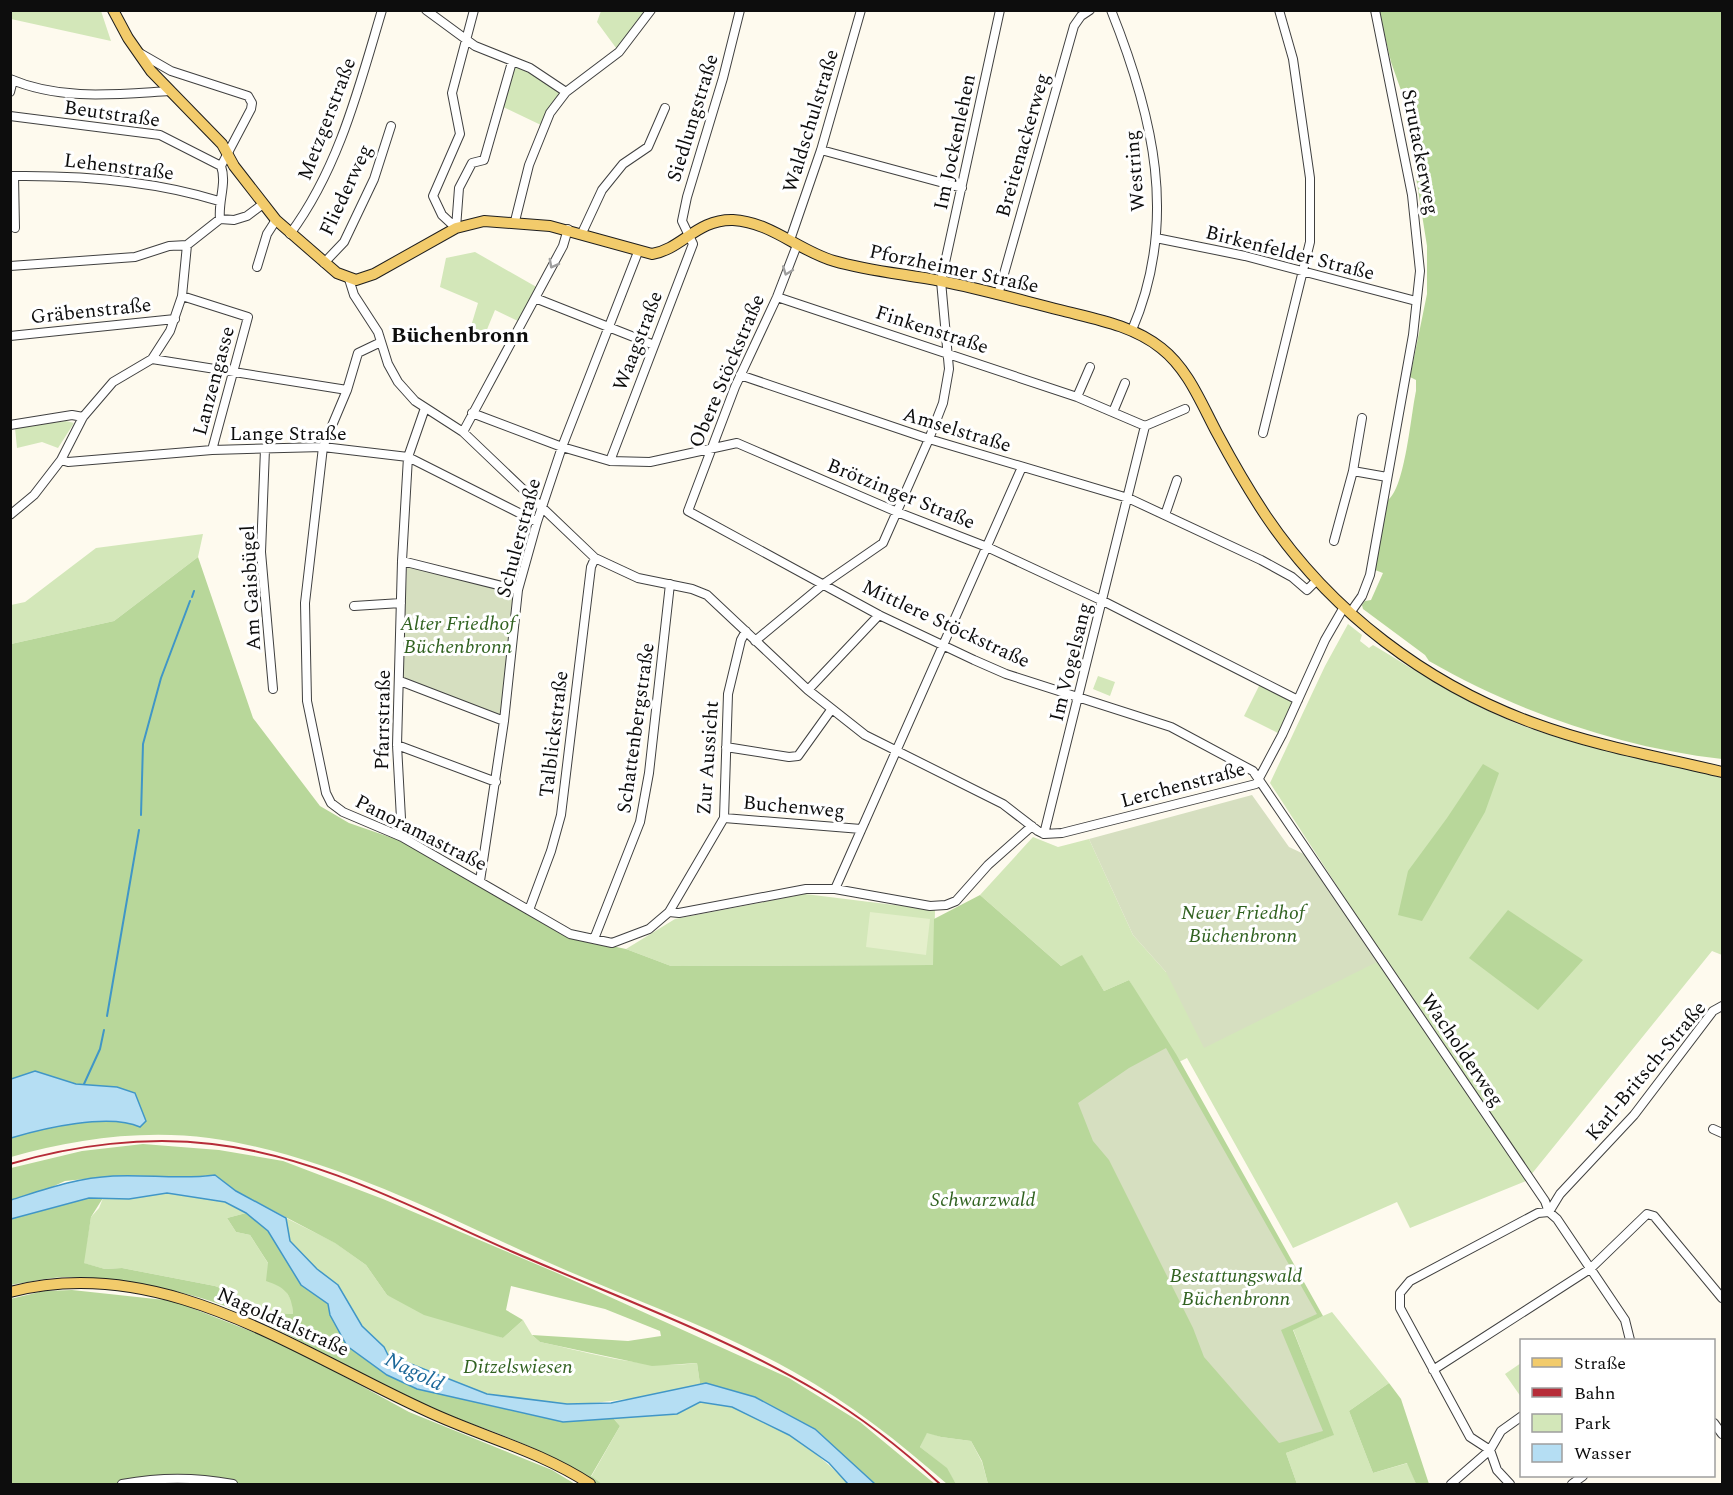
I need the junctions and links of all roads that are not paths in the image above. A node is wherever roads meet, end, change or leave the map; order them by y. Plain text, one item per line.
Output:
1 (113, 10) edge
2 (382, 10) edge
3 (426, 10) edge
4 (474, 10) edge
5 (651, 10) edge
6 (740, 10) edge
7 (861, 10) edge
8 (1000, 10) edge
9 (1090, 10) edge
10 (1111, 10) edge
11 (1279, 10) edge
12 (1374, 10) edge
13 (465, 40) junction
14 (136, 51) junction
15 (512, 62) junction
16 (12, 80) edge
17 (10, 92) edge
18 (170, 92) junction
19 (566, 92) junction
20 (665, 108) dead end
21 (10, 116) edge
22 (391, 126) dead end
23 (822, 150) junction
24 (227, 153) junction
25 (221, 166) junction
26 (12, 176) edge
27 (962, 188) junction
28 (219, 201) junction
29 (263, 204) junction
30 (220, 219) junction
31 (276, 220) junction
32 (515, 221) junction
33 (15, 228) dead end
34 (456, 228) junction
35 (568, 229) junction
36 (582, 233) junction
37 (689, 233) junction
38 (290, 234) junction
39 (1156, 238) junction
40 (794, 242) junction
41 (187, 245) junction
42 (638, 252) junction
43 (324, 263) junction
44 (10, 266) edge
45 (257, 267) dead end
46 (1305, 272) junction
47 (349, 279) junction
48 (941, 281) junction
49 (998, 295) junction
50 (182, 296) junction
51 (777, 297) junction
52 (536, 298) junction
53 (1416, 301) junction
54 (175, 319) junction
55 (609, 328) junction
56 (1132, 330) junction
57 (10, 336) edge
58 (381, 342) junction
59 (654, 345) junction
60 (949, 353) junction
61 (152, 359) junction
62 (1090, 367) dead end
63 (232, 370) junction
64 (740, 375) junction
65 (1125, 383) dead end
66 (347, 390) junction
67 (1077, 397) junction
68 (425, 408) junction
69 (1185, 410) dead end
70 (1113, 412) junction
71 (472, 413) junction
72 (83, 417) junction
73 (1362, 418) dead end
74 (10, 425) edge
75 (1145, 426) junction
76 (463, 432) junction
77 (1263, 433) dead end
78 (929, 439) junction
79 (323, 447) junction
80 (562, 447) junction
81 (710, 448) junction
82 (265, 449) junction
83 (212, 450) junction
84 (408, 457) junction
85 (61, 460) junction
86 (610, 461) junction
87 (1022, 467) junction
88 (1353, 471) junction
89 (1387, 477) junction
90 (1177, 480) dead end
91 (1128, 498) junction
92 (542, 506) junction
93 (688, 511) joint
94 (897, 512) junction
95 (10, 515) edge
96 (1165, 515) junction
97 (537, 522) junction
98 (1334, 541) dead end
99 (987, 547) junction
100 (595, 558) junction
101 (402, 561) junction
102 (1317, 580) junction
103 (670, 584) junction
104 (825, 584) junction
105 (518, 590) junction
106 (1103, 602) junction
107 (401, 603) junction
108 (354, 606) dead end
109 (1347, 610) junction
110 (879, 615) junction
111 (746, 631) junction
112 (755, 641) junction
113 (942, 646) junction
114 (400, 681) junction
115 (273, 689) dead end
116 (808, 690) junction
117 (1080, 697) junction
118 (1298, 700) junction
119 (831, 711) junction
120 (504, 721) junction
121 (397, 745) junction
122 (726, 747) junction
123 (896, 750) junction
124 (1722, 772) edge
125 (1261, 780) junction
126 (496, 782) junction
127 (724, 818) junction
128 (1032, 826) junction
129 (861, 829) junction
130 (1044, 834) junction
131 (402, 837) junction
132 (480, 881) junction
133 (835, 890) junction
134 (529, 910) junction
135 (669, 912) junction
136 (594, 939) junction
137 (1722, 1006) edge
138 (1713, 1129) dead end
139 (1722, 1133) edge
140 (1549, 1212) junction
141 (1590, 1269) junction
142 (10, 1292) edge
143 (1722, 1298) edge
144 (1630, 1339) edge
145 (1433, 1370) junction
146 (1520, 1417) edge
147 (1490, 1450) junction
148 (122, 1485) edge
149 (233, 1485) edge
150 (590, 1485) edge
151 (1451, 1485) edge
152 (1510, 1485) edge

1 - 14 main road
2 - 38 street, Metzgerstraße
3 - 13 street
4 - 13 street
5 - 19 street
6 - 37 street, Siedlungstraße
7 - 23 street, Waldschulstraße
8 - 27 street, Im Jockenlehen
9 - 49 street, Breitenackerweg
10 - 39 street, Westring
11 - 46 street
12 - 53 street, Strutackerweg
13 - 15 street
13 - 34 street
14 - 18 main road
14 - 24 street
15 - 19 street
15 - 34 street
16 - 17 street
16 - 18 street
18 - 24 main road
19 - 32 street
20 - 36 street
21 - 25 street, Beutstraße
22 - 43 street, Fliederweg
23 - 27 street
23 - 40 street, Waldschulstraße
24 - 25 street
24 - 29 main road
25 - 28 street
26 - 28 street, Lehenstraße
26 - 33 street, Lehenstraße
27 - 48 street, Im Jockenlehen
28 - 30 street
29 - 30 street
29 - 31 main road
30 - 41 street
31 - 38 main road
31 - 45 street
32 - 34 main road, Pforzheimer Straße
32 - 35 main road, Pforzheimer Straße
34 - 47 main road, Pforzheimer Straße
35 - 36 main road, Pforzheimer Straße
35 -> 52 street
36 - 42 main road, Pforzheimer Straße
37 - 40 main road, Pforzheimer Straße
37 - 42 main road, Pforzheimer Straße
37 - 59 street, Waagstraße
38 - 43 main road
39 - 46 street, Birkenfelder Straße
39 - 56 street, Westring
40 - 48 main road, Pforzheimer Straße
40 -> 51 street, Obere Stöckstraße
41 - 44 street
41 - 50 street
42 - 55 street, Schulerstraße
43 - 47 main road
46 - 53 street, Birkenfelder Straße
46 - 77 street
47 - 58 street
48 - 49 main road, Pforzheimer Straße
48 - 60 street, Im Jockenlehen
49 - 56 main road, Pforzheimer Straße
50 - 54 street
50 - 63 street, Lanzengasse
51 - 60 street, Finkenstraße
51 - 64 street, Obere Stöckstraße
52 - 55 street
52 - 71 street
53 - 89 street, Strutackerweg
54 - 57 street, Gräbenstraße
54 - 61 street
55 - 59 street
55 - 80 street, Schulerstraße
56 - 102 main road, Pforzheimer Straße
58 - 66 street, Panoramastraße
58 - 68 street
59 - 86 street, Waagstraße
60 - 67 street, Finkenstraße
60 - 78 street, Im Jockenlehen
61 - 63 street
61 - 72 street
62 - 67 street
63 - 66 street
63 - 83 street, Lanzengasse
64 - 78 street, Amselstraße
64 - 81 street, Obere Stöckstraße
65 - 70 street
66 - 79 street, Panoramastraße
67 - 70 street, Finkenstraße
68 - 76 street
68 - 84 street, Pfarrstraße
69 - 75 street
70 - 75 street, Finkenstraße
71 - 76 street
71 - 80 street, Brötzinger Straße
72 - 74 street
72 - 85 street
73 - 88 street
75 - 91 street
76 - 92 street
78 - 87 street, Amselstraße
78 - 94 street, Im Jockenlehen
79 - 82 street, Lange Straße
79 - 84 street, Lange Straße
79 - 131 street, Panoramastraße
80 - 86 street, Brötzinger Straße
80 - 92 street, Schulerstraße
81 - 86 street, Brötzinger Straße
81 - 93 street, Obere Stöckstraße
81 - 94 street, Brötzinger Straße
82 - 83 street, Lange Straße
82 - 115 street, Am Gaisbügel
83 - 85 street, Lange Straße
84 - 97 street, Lange Straße
84 - 101 street, Pfarrstraße
85 - 95 street
87 - 91 street, Amselstraße
87 - 99 street
88 - 89 street
88 - 98 street
89 - 109 street, Lerchenstraße
90 - 96 street
91 - 96 street, Amselstraße
91 - 106 street, Im Vogelsang
92 - 97 street, Schulerstraße
92 - 100 street
93 - 104 street, Mittlere Stöckstraße
94 - 99 street, Brötzinger Straße
94 - 104 street, Im Jockenlehen
96 - 102 street, Amselstraße
97 - 105 street, Schulerstraße
99 - 106 street, Brötzinger Straße
99 - 113 street
100 - 103 street
100 - 134 street, Talblickstraße
101 - 105 street
101 - 107 street, Pfarrstraße
102 - 109 main road, Pforzheimer Straße
103 - 111 street
103 - 136 street, Schattenbergstraße
104 - 110 street, Mittlere Stöckstraße
104 - 112 street, Im Jockenlehen
105 - 120 street, Schulerstraße
106 - 117 street, Im Vogelsang
106 - 118 street, Brötzinger Straße
107 - 108 street
107 - 114 street, Pfarrstraße
109 - 118 street, Lerchenstraße
109 - 124 main road, Pforzheimer Straße
110 - 113 street, Mittlere Stöckstraße
110 - 116 street
111 - 112 street
111 - 122 street, Zur Aussicht
112 - 116 street
113 - 117 street, Mittlere Stöckstraße
113 - 123 street
114 - 120 street
114 - 121 street, Pfarrstraße
116 - 119 street
117 - 125 street, Mittlere Stöckstraße
117 - 130 street, Im Vogelsang
118 - 125 street, Lerchenstraße
119 - 122 street
119 - 123 street
120 - 126 street, Schulerstraße
121 - 126 street
121 - 131 street, Pfarrstraße
122 - 127 street, Zur Aussicht
123 - 128 street
123 - 129 street
125 - 130 street, Lerchenstraße
125 - 140 street, Wacholderweg
126 - 132 street, Schulerstraße
127 - 129 street, Buchenweg
127 - 135 street, Zur Aussicht
128 - 130 street
128 - 133 street
129 - 133 street
131 - 132 street, Panoramastraße
132 - 134 street, Panoramastraße
133 - 135 street
134 - 136 street, Panoramastraße
135 - 136 street, Panoramastraße
137 - 140 street, Karl-Britsch-Straße
138 - 139 street
140 - 141 street, Wacholderweg
140 - 145 street
141 - 143 street
141 - 144 street, Wacholderweg
141 - 145 street
142 - 150 main road, Nagoldtalstraße
145 - 147 street
146 - 147 street
147 - 151 street
147 - 152 street
148 - 149 street

